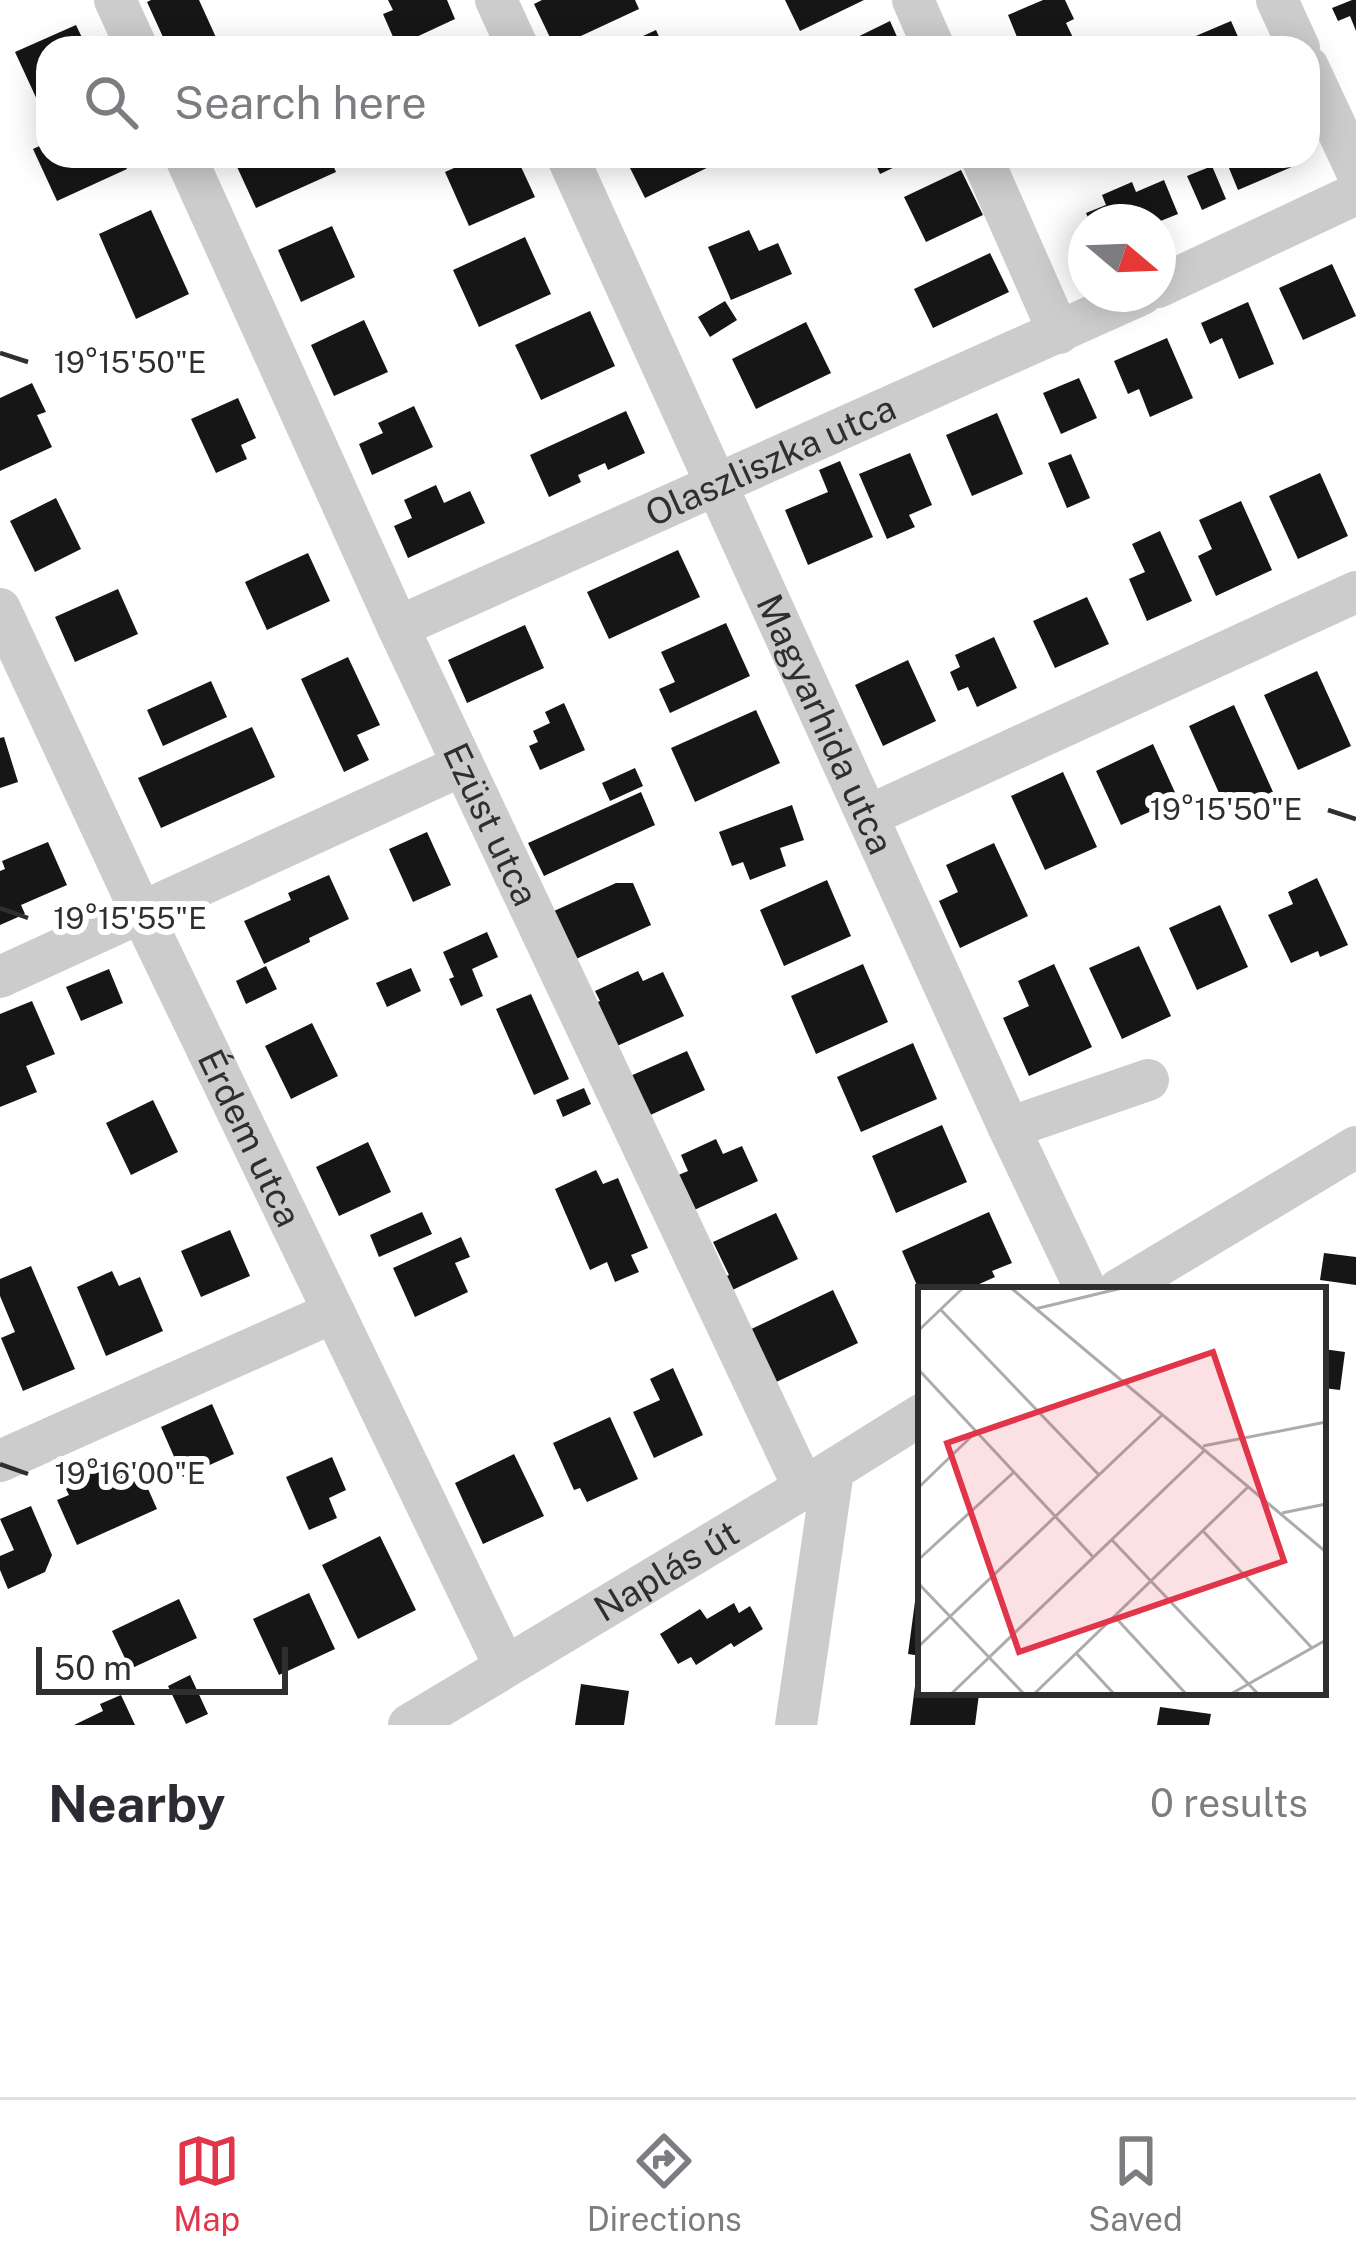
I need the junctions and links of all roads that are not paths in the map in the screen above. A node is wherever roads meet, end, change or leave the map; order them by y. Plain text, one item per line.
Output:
1 (115, 0) edge
2 (496, 0) edge
3 (913, 0) edge
4 (1276, 0) edge
5 (132, 36) edge
6 (512, 36) edge
7 (929, 36) edge
8 (1293, 36) edge
9 (1320, 93) edge
10 (190, 168) edge
11 (572, 168) edge
12 (986, 168) edge
13 (1356, 170) edge
14 (1356, 194) edge
15 (1176, 279) edge
16 (1104, 312) edge
17 (1059, 333) junction
18 (718, 486) junction
19 (1356, 592) edge
20 (3, 622) edge
21 (398, 627) junction
22 (463, 765) junction
23 (868, 816) junction
24 (141, 912) junction
25 (0, 977) edge
26 (1148, 1080) dead end
27 (1009, 1128) junction
28 (1356, 1147) edge
29 (1085, 1287) edge
30 (1123, 1287) edge
31 (334, 1312) junction
32 (918, 1416) edge
33 (0, 1461) edge
34 (818, 1480) junction
35 (506, 1667) junction
36 (409, 1725) edge
37 (796, 1725) edge

1 - 5 street
2 - 6 street
3 - 7 street
4 - 8 street
9 - 13 street
10 - 21 street, Ezüst utca
11 - 18 street, Magyarhida utca
12 - 17 street
14 - 15 street
16 - 17 street, Olaszliszka utca
17 - 18 street, Olaszliszka utca
18 - 21 street, Olaszliszka utca
18 - 23 street, Magyarhida utca
19 - 23 street
20 - 24 street, Érdem utca
21 - 22 street, Ezüst utca
22 - 24 street
22 - 34 street, Ezüst utca
23 - 27 street, Magyarhida utca
24 - 25 street
24 - 31 street, Érdem utca
26 - 27 street
27 - 29 street, Magyarhida utca
28 - 30 street
31 - 33 street
31 - 35 street, Érdem utca
32 - 34 street, Naplás út
34 - 35 street, Naplás út
34 - 37 street
35 - 36 street, Naplás út

